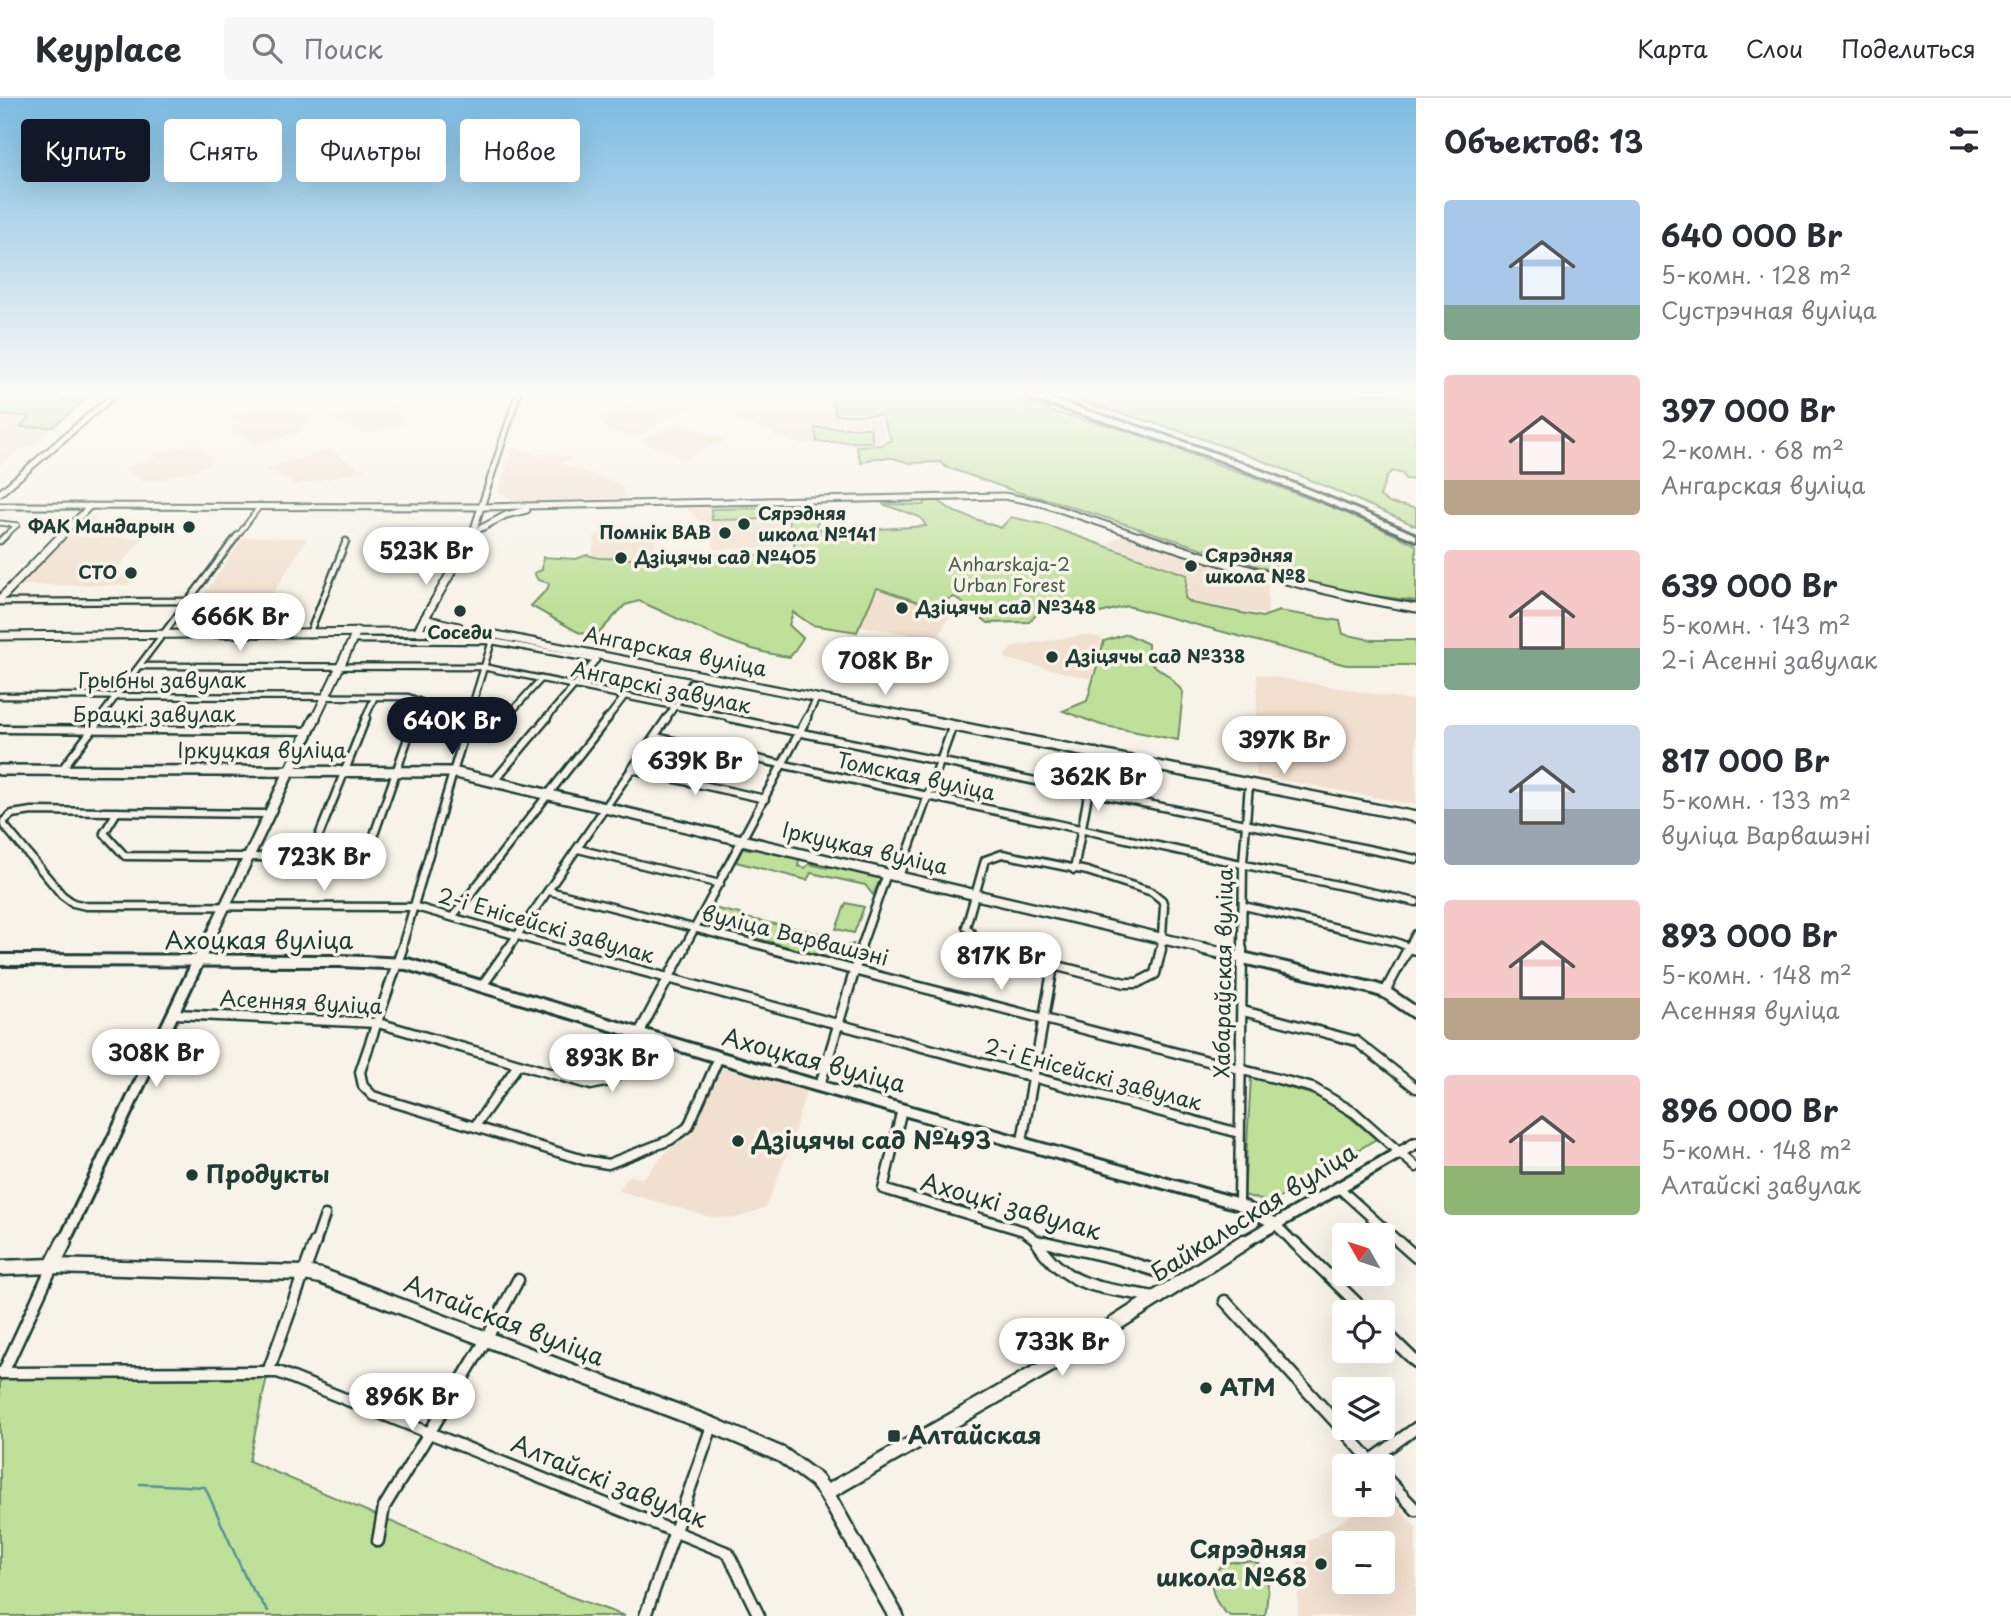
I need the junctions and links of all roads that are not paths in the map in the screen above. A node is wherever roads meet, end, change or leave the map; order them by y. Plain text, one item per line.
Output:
1 (33, 465) edge
2 (495, 465) edge
3 (1241, 465) edge
4 (0, 493) edge
5 (551, 505) junction
6 (0, 506) edge
7 (90, 506) junction
8 (260, 506) junction
9 (482, 507) junction
10 (0, 523) edge
11 (474, 532) junction
12 (1416, 536) edge
13 (0, 541) edge
14 (346, 541) dead end
15 (0, 600) edge
16 (190, 601) junction
17 (1416, 608) edge
18 (424, 619) junction
19 (418, 630) junction
20 (357, 631) junction
21 (476, 631) junction
22 (309, 634) junction
23 (164, 635) junction
24 (0, 636) edge
25 (352, 640) junction
26 (492, 640) junction
27 (598, 658) junction
28 (141, 666) junction
29 (339, 667) junction
30 (483, 667) junction
31 (541, 679) junction
32 (692, 682) dead end
33 (575, 686) junction
34 (0, 696) edge
35 (118, 697) junction
36 (324, 697) junction
37 (624, 697) junction
38 (374, 698) junction
39 (817, 698) junction
40 (677, 707) junction
41 (513, 710) dead end
42 (953, 725) junction
43 (0, 729) edge
44 (92, 730) junction
45 (308, 731) junction
46 (800, 733) junction
47 (656, 737) junction
48 (1096, 752) junction
49 (939, 761) junction
50 (783, 764) junction
51 (62, 769) junction
52 (631, 769) junction
53 (0, 770) edge
54 (289, 771) junction
55 (346, 771) junction
56 (397, 771) junction
57 (452, 772) junction
58 (494, 781) junction
59 (1249, 783) junction
60 (1088, 791) junction
61 (547, 794) junction
62 (927, 796) junction
63 (765, 799) junction
64 (604, 807) junction
65 (117, 812) junction
66 (268, 814) junction
67 (1416, 817) edge
68 (1245, 824) junction
69 (1081, 829) junction
70 (743, 840) junction
71 (578, 849) junction
72 (247, 858) junction
73 (310, 858) junction
74 (1416, 859) edge
75 (1243, 863) junction
76 (1074, 870) junction
77 (887, 874) junction
78 (899, 877) junction
79 (720, 884) junction
80 (549, 891) junction
81 (976, 894) junction
82 (1416, 902) edge
83 (224, 906) junction
84 (1244, 906) junction
85 (416, 907) junction
86 (453, 916) junction
87 (695, 928) junction
88 (1416, 934) edge
89 (517, 935) junction
90 (1162, 938) junction
91 (1413, 948) edge
92 (1244, 956) junction
93 (0, 960) edge
94 (197, 962) junction
95 (396, 964) junction
96 (1053, 966) junction
97 (854, 968) junction
98 (667, 979) junction
99 (482, 986) junction
100 (1385, 992) junction
101 (1243, 1011) junction
102 (174, 1013) junction
103 (1416, 1013) edge
104 (1046, 1018) junction
105 (377, 1023) junction
106 (840, 1025) junction
107 (639, 1033) junction
108 (719, 1057) junction
109 (518, 1065) junction
110 (1241, 1068) junction
111 (1034, 1076) junction
112 (820, 1085) junction
113 (1416, 1088) edge
114 (903, 1108) junction
115 (475, 1126) junction
116 (1239, 1133) junction
117 (1022, 1141) junction
118 (1416, 1143) edge
119 (1398, 1152) junction
120 (1416, 1167) edge
121 (1337, 1186) junction
122 (1239, 1204) junction
123 (325, 1215) dead end
124 (1274, 1223) junction
125 (1036, 1240) junction
126 (1416, 1257) edge
127 (52, 1266) junction
128 (0, 1268) edge
129 (304, 1273) junction
130 (1169, 1275) dead end
131 (518, 1280) dead end
132 (1159, 1298) junction
133 (1354, 1300) edge
134 (1225, 1301) dead end
135 (486, 1339) junction
136 (1395, 1342) edge
137 (1416, 1362) edge
138 (268, 1372) junction
139 (1, 1373) edge
140 (712, 1424) junction
141 (1416, 1428) edge
142 (430, 1433) junction
143 (1364, 1454) edge
144 (1385, 1454) edge
145 (1395, 1488) edge
146 (826, 1493) junction
147 (1416, 1510) edge
148 (675, 1530) junction
149 (378, 1541) dead end
150 (645, 1616) edge
151 (760, 1616) edge
152 (896, 1616) edge

1 - 4 street
2 - 9 street
3 - 12 highway
5 - 9 street
5 - 11 street
5 - 17 street
6 - 7 street
7 - 8 street
7 - 15 street
8 - 9 street
8 - 16 street
9 - 11 street
10 - 13 street
11 - 18 street
14 - 22 street
15 - 16 street
16 - 23 street
18 - 19 street
18 - 21 street
19 - 20 street, Ангарская вуліца
19 - 21 street, Ангарская вуліца
20 - 22 street, Ангарская вуліца
20 - 25 street
21 - 27 street, Ангарская вуліца
22 - 23 street, Ангарская вуліца
23 - 24 street, Ангарская вуліца
23 - 28 street
25 - 26 street
25 - 29 street
26 - 27 street
26 - 30 street
27 - 33 street
27 - 39 street, Ангарская вуліца
28 - 29 street, Ангарскі завулак
28 - 35 street
29 - 30 street, Ангарскі завулак
29 - 36 street
30 - 31 street, Ангарскі завулак
30 - 57 street
31 - 33 street, Ангарскі завулак
31 - 41 street
32 - 40 street
33 - 37 street, Ангарскі завулак
33 - 58 street
34 - 35 street, Грыбны завулак
35 - 36 street, Грыбны завулак
35 - 44 street
36 - 38 street, Грыбны завулак
36 - 45 street
37 - 40 street, Ангарскі завулак
37 - 61 street
38 - 55 street
38 - 56 street, Грыбны завулак
39 - 42 street, Ангарская вуліца
39 - 46 street, Асенняя вуліца
40 - 46 street, Ангарскі завулак
40 - 47 street
42 - 48 street, Ангарская вуліца
42 - 49 street
43 - 44 street, Брацкі завулак
44 - 45 street, Брацкі завулак
44 - 51 street
45 - 54 street
46 - 49 street, Ангарскі завулак
46 - 50 street, Асенняя вуліца
47 - 50 street, Томская вуліца
47 - 52 street
48 - 59 street, Ангарская вуліца
48 - 60 street
49 - 60 street, Ангарскі завулак
49 - 62 street
50 - 62 street, Томская вуліца
50 - 63 street, Асенняя вуліца
51 - 53 street, Іркуцкая вуліца
51 - 54 street, Іркуцкая вуліца
52 - 63 street
52 - 64 street
54 - 55 street, Іркуцкая вуліца
54 - 66 street
55 - 56 street, Іркуцкая вуліца
55 - 73 street
56 - 57 street, Іркуцкая вуліца
56 - 73 street
57 - 58 street, Іркуцкая вуліца
57 - 85 street
58 - 61 street, Іркуцкая вуліца
59 - 67 street, Ангарская вуліца
59 - 68 street, Хабараўская вуліца
60 - 68 street, Ангарскі завулак
60 - 69 street
61 - 64 street, Іркуцкая вуліца
61 - 86 street
62 - 69 street, Томская вуліца
62 - 78 street
63 - 70 street, Асенняя вуліца
64 - 70 street, Іркуцкая вуліца
64 - 71 street
65 - 66 street, 2-і Енісейскі завулак
65 - 72 street
65 - 83 street, 2-і Енісейскі завулак
66 - 72 street
68 - 74 street, Ангарскі завулак
68 - 75 street, Хабараўская вуліца
69 - 75 street, Томская вуліца
69 - 76 street
70 - 77 street, Іркуцкая вуліца
70 - 79 street, Асенняя вуліца
71 - 79 street
71 - 80 street
72 - 73 street
72 - 83 street
75 - 82 street, Томская вуліца
75 - 84 street, Хабараўская вуліца
76 - 81 street
76 - 90 street
77 - 78 street, Іркуцкая вуліца
77 - 97 street
78 - 81 street, Іркуцкая вуліца
79 - 87 street, Асенняя вуліца
80 - 87 street, вуліца Варвашэні
80 - 89 street
81 - 90 street, Іркуцкая вуліца
81 - 96 street
83 - 85 street, 2-і Енісейскі завулак
83 - 94 street
84 - 91 street
84 - 92 street, Хабараўская вуліца
85 - 86 street, 2-і Енісейскі завулак
85 - 95 street
86 - 89 street, 2-і Енісейскі завулак
87 - 97 street, вуліца Варвашэні
87 - 98 street, Асенняя вуліца
88 - 91 street
89 - 98 street, 2-і Енісейскі завулак
89 - 99 street
90 - 92 street, Іркуцкая вуліца
90 - 96 street
91 - 100 street
92 - 100 street, Іркуцкая вуліца
92 - 101 street, Хабараўская вуліца
93 - 94 street, Ахоцкая вуліца
94 - 95 street, Ахоцкая вуліца
94 - 102 street
95 - 99 street, Ахоцкая вуліца
95 - 105 street
96 - 104 street
97 - 104 street, вуліца Варвашэні
97 - 106 street
98 - 106 street, 2-і Енісейскі завулак
98 - 107 street, Асенняя вуліца
99 - 107 street, Ахоцкая вуліца
100 - 103 street, Іркуцкая вуліца
101 - 110 street, Хабараўская вуліца
101 - 113 street
102 - 105 street, Асенняя вуліца
102 - 127 street
104 - 110 street, вуліца Варвашэні
104 - 111 street
105 - 109 street, Асенняя вуліца
105 - 115 street
106 - 111 street, 2-і Енісейскі завулак
106 - 112 street
107 - 108 street, Ахоцкая вуліца
107 - 109 street, Асенняя вуліца
108 - 112 street, Ахоцкая вуліца
108 - 115 street
109 - 115 street
110 - 116 street, Хабараўская вуліца
110 - 119 street, вуліца Варвашэні
111 - 116 street, 2-і Енісейскі завулак
111 - 117 street
112 - 114 street, Ахоцкая вуліца
114 - 117 street, Ахоцкая вуліца
114 - 125 street, Ахоцкі завулак
116 - 122 street, Хабараўская вуліца
117 - 122 street, Ахоцкая вуліца
118 - 119 street, Байкальская вуліца
119 - 120 street, вуліца Варвашэні
119 - 121 street, Байкальская вуліца
121 - 124 street, Байкальская вуліца
121 - 126 street
122 - 124 street, Ахоцкая вуліца
123 - 129 street
124 - 132 street, Байкальская вуліца
124 - 133 street, Ахоцкая вуліца
125 - 130 street, Ахоцкі завулак
125 - 132 street
127 - 128 street, Алтайская вуліца
127 - 129 street, Алтайская вуліца
127 - 139 street
129 - 135 street, Алтайская вуліца
129 - 138 street
131 - 135 street
132 - 146 street, Байкальская вуліца
134 - 143 street
135 - 140 street, Алтайская вуліца
135 - 142 street
136 - 137 street
138 - 139 street, Алтайскі завулак
138 - 142 street, Алтайскі завулак
140 - 146 street, Алтайская вуліца
140 - 148 street
141 - 144 street
142 - 148 street, Алтайскі завулак
142 - 149 street
145 - 147 street
146 - 152 street, Алтайская вуліца
148 - 150 street
148 - 151 street, Алтайскі завулак

